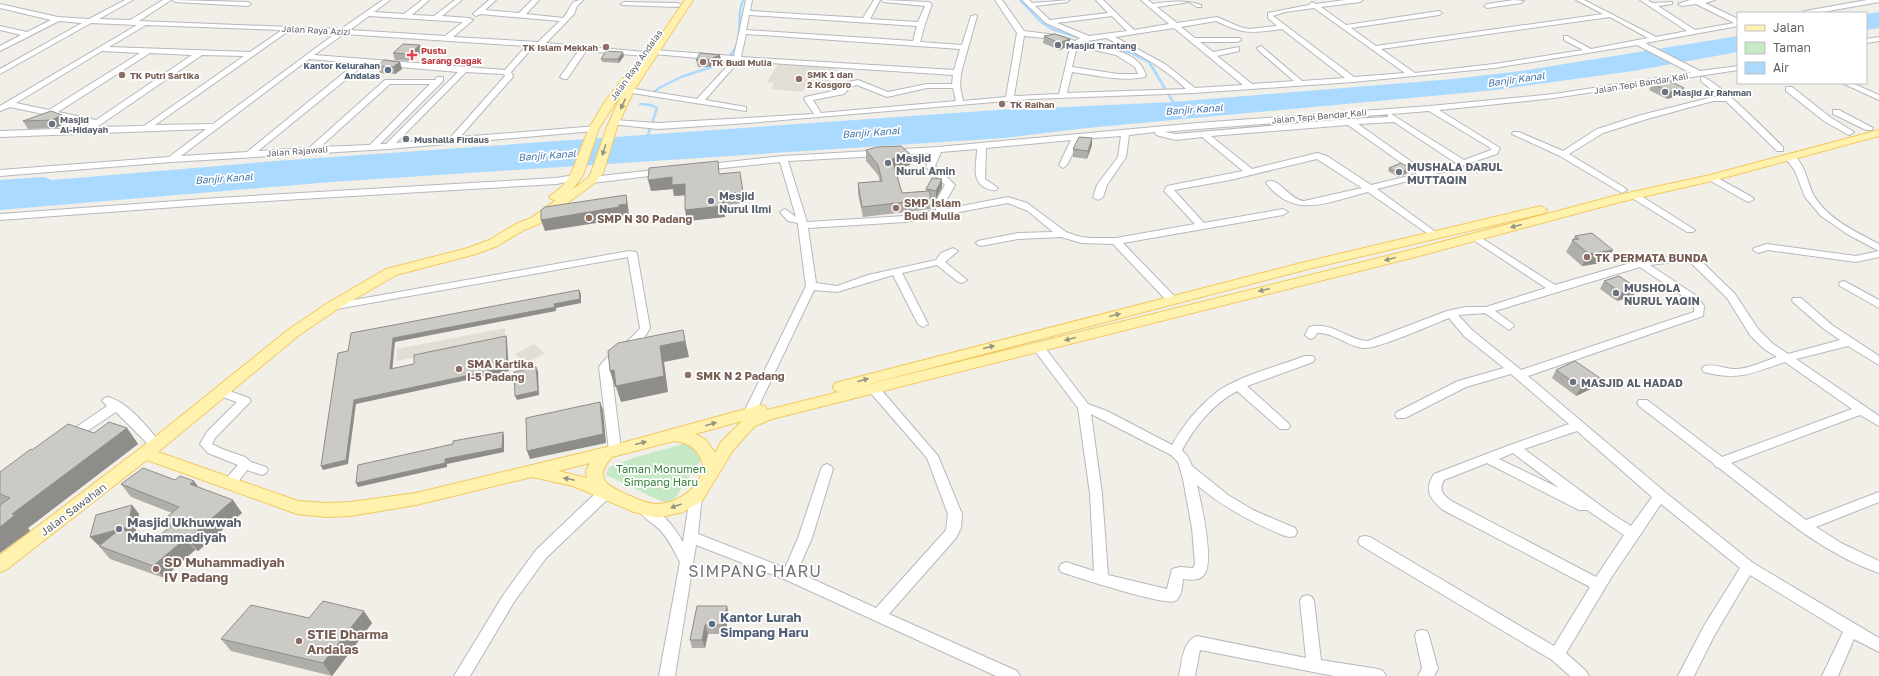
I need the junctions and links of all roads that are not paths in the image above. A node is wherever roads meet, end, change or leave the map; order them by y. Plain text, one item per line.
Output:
1 (130, 0) edge
2 (168, 0) edge
3 (175, 0) edge
4 (387, 0) edge
5 (426, 0) edge
6 (459, 0) edge
7 (493, 0) edge
8 (536, 0) edge
9 (580, 0) edge
10 (688, 0) edge
11 (749, 0) edge
12 (877, 0) edge
13 (884, 0) edge
14 (998, 0) edge
15 (1067, 0) edge
16 (1099, 0) edge
17 (1144, 0) edge
18 (1190, 0) edge
19 (1307, 0) edge
20 (1360, 0) edge
21 (1579, 0) edge
22 (1643, 0) edge
23 (1712, 0) edge
24 (1879, 0) edge
25 (900, 1) edge
26 (1523, 1) edge
27 (1695, 1) edge
28 (680, 2) edge
29 (1027, 2) edge
30 (1670, 3) dead end
31 (248, 4) dead end
32 (624, 4) dead end
33 (1652, 4) junction
34 (1681, 4) dead end
35 (0, 6) edge
36 (1150, 6) junction
37 (1199, 6) dead end
38 (1315, 6) junction
39 (1487, 6) dead end
40 (479, 12) junction
41 (1811, 12) edge
42 (746, 13) junction
43 (1439, 13) dead end
44 (368, 14) junction
45 (1113, 14) junction
46 (407, 15) junction
47 (521, 15) junction
48 (1611, 15) junction
49 (974, 16) dead end
50 (438, 17) junction
51 (58, 18) junction
52 (469, 20) junction
53 (565, 20) junction
54 (866, 20) junction
55 (90, 21) junction
56 (1048, 22) junction
57 (1737, 22) edge
58 (130, 23) junction
59 (1737, 23) edge
60 (143, 24) junction
61 (669, 24) junction
62 (921, 24) junction
63 (1174, 25) junction
64 (1285, 27) junction
65 (1344, 27) junction
66 (0, 28) edge
67 (289, 28) junction
68 (343, 32) junction
69 (742, 32) junction
70 (1132, 32) junction
71 (1694, 32) junction
72 (1021, 33) junction
73 (28, 34) junction
74 (1106, 36) junction
75 (447, 38) junction
76 (1567, 38) dead end
77 (1655, 39) junction
78 (1879, 39) edge
79 (1082, 40) junction
80 (1194, 40) junction
81 (1237, 40) dead end
82 (1867, 41) edge
83 (1638, 42) junction
84 (532, 44) junction
85 (916, 44) junction
86 (540, 45) junction
87 (965, 47) junction
88 (1261, 48) dead end
89 (1375, 48) junction
90 (0, 49) edge
91 (101, 49) junction
92 (584, 49) junction
93 (1236, 49) dead end
94 (148, 51) junction
95 (1590, 51) junction
96 (200, 53) junction
97 (650, 53) junction
98 (252, 54) junction
99 (1211, 55) junction
100 (307, 57) junction
101 (733, 59) junction
102 (364, 61) junction
103 (1737, 68) edge
104 (451, 69) junction
105 (1068, 69) junction
106 (464, 70) junction
107 (0, 72) edge
108 (507, 72) junction
109 (957, 73) junction
110 (1414, 75) junction
111 (564, 77) dead end
112 (1702, 77) junction
113 (1353, 80) junction
114 (438, 82) junction
115 (1299, 82) junction
116 (1848, 84) edge
117 (956, 86) junction
118 (1251, 87) junction
119 (1789, 89) dead end
120 (624, 90) junction
121 (1191, 91) junction
122 (1063, 95) junction
123 (1879, 98) edge
124 (1010, 99) junction
125 (1728, 99) junction
126 (700, 101) junction
127 (416, 103) junction
128 (430, 103) junction
129 (9, 104) junction
130 (960, 104) junction
131 (1430, 108) junction
132 (0, 109) edge
133 (743, 109) dead end
134 (1384, 111) junction
135 (52, 112) junction
136 (1836, 112) dead end
137 (1340, 115) junction
138 (819, 116) junction
139 (1396, 119) junction
140 (96, 123) junction
141 (1350, 123) junction
142 (613, 124) junction
143 (215, 126) junction
144 (146, 128) junction
145 (1876, 129) edge
146 (87, 130) junction
147 (593, 130) junction
148 (1153, 131) junction
149 (1850, 132) junction
150 (0, 134) edge
151 (1125, 134) junction
152 (1204, 134) junction
153 (1516, 134) dead end
154 (1076, 138) junction
155 (452, 141) junction
156 (388, 146) junction
157 (982, 146) junction
158 (372, 147) junction
159 (938, 150) junction
160 (311, 151) junction
161 (1784, 153) junction
162 (1563, 154) junction
163 (248, 155) junction
164 (171, 159) junction
165 (783, 159) junction
166 (1462, 163) junction
167 (1063, 165) dead end
168 (692, 169) edge
169 (669, 171) edge
170 (1250, 172) junction
171 (0, 173) edge
172 (1717, 173) junction
173 (1423, 174) junction
174 (576, 176) junction
175 (595, 176) junction
176 (556, 181) junction
177 (1271, 183) dead end
178 (993, 188) dead end
179 (1369, 188) junction
180 (1622, 190) junction
181 (556, 196) junction
182 (1635, 196) junction
183 (1098, 197) dead end
184 (1749, 199) dead end
185 (1562, 209) junction
186 (785, 212) dead end
187 (1283, 212) dead end
188 (941, 213) junction
189 (1, 217) edge
190 (802, 223) junction
191 (1201, 225) junction
192 (520, 227) junction
193 (1690, 230) dead end
194 (1063, 234) junction
195 (1434, 235) junction
196 (1475, 237) junction
197 (1116, 241) junction
198 (981, 243) dead end
199 (1879, 248) edge
200 (1758, 250) dead end
201 (953, 252) dead end
202 (1879, 254) edge
203 (939, 262) junction
204 (1325, 262) junction
205 (1642, 263) junction
206 (896, 272) junction
207 (1337, 272) junction
208 (962, 280) dead end
209 (1844, 284) dead end
210 (811, 286) junction
211 (1554, 289) junction
212 (1798, 300) dead end
213 (1173, 302) junction
214 (1879, 305) edge
215 (331, 307) junction
216 (1487, 310) junction
217 (1451, 314) junction
218 (1138, 316) junction
219 (923, 324) dead end
220 (1509, 326) dead end
221 (1310, 335) dead end
222 (1848, 342) junction
223 (1038, 347) junction
224 (1786, 358) junction
225 (1309, 359) dead end
226 (1879, 361) edge
227 (1708, 369) dead end
228 (1516, 372) junction
229 (1238, 385) junction
230 (873, 388) junction
231 (221, 392) junction
232 (1643, 403) dead end
233 (1084, 407) junction
234 (1861, 410) junction
235 (1401, 416) dead end
236 (749, 418) junction
237 (1879, 422) edge
238 (1284, 426) dead end
239 (1578, 426) junction
240 (674, 435) junction
241 (58, 446) edge
242 (1514, 448) junction
243 (151, 449) junction
244 (611, 452) junction
245 (1176, 452) junction
246 (1488, 458) junction
247 (1719, 462) junction
248 (245, 465) junction
249 (827, 469) dead end
250 (1188, 469) junction
251 (262, 470) dead end
252 (712, 470) junction
253 (533, 472) junction
254 (228, 483) junction
255 (604, 491) junction
256 (696, 496) junction
257 (1660, 496) junction
258 (1879, 497) edge
259 (640, 507) junction
260 (1607, 518) junction
261 (1804, 526) junction
262 (1290, 532) dead end
263 (1632, 533) junction
264 (691, 537) junction
265 (1365, 541) dead end
266 (686, 560) junction
267 (0, 565) edge
268 (1748, 567) junction
269 (1879, 567) edge
270 (1066, 568) dead end
271 (789, 575) junction
272 (1101, 578) junction
273 (1598, 585) junction
274 (1307, 601) dead end
275 (879, 616) junction
276 (1852, 630) junction
277 (1422, 636) dead end
278 (1879, 645) edge
279 (1557, 656) junction
280 (1314, 666) junction
281 (462, 676) edge
282 (667, 676) edge
283 (1012, 676) edge
284 (1187, 676) edge
285 (1378, 676) edge
286 (1426, 676) edge
287 (1582, 676) edge
288 (1686, 676) edge
289 (1830, 676) edge

1 - 55 street
2 - 58 street
3 - 31 street
4 - 44 street
5 - 46 street
6 - 50 street
7 - 40 street
8 - 47 street
9 - 53 street
10 - 61 main road, Jalan Raya Andalas
11 - 42 street
12 - 54 street
13 - 25 street
14 - 72 street
15 - 29 street
16 - 45 street
17 - 36 street
18 - 36 street
18 - 37 street
19 - 38 street
20 - 38 street
21 - 48 street
22 - 33 street
23 - 27 street
24 - 41 street
25 - 62 street
26 - 39 street
27 - 34 street
27 - 57 street
28 - 32 street
28 - 61 main road, Jalan Raya Andalas
29 - 56 street
30 - 33 street
33 - 71 street
35 - 51 street, Jalan Raya Azizi
36 - 63 street
38 - 64 street
38 - 65 street
40 - 47 street
40 - 52 street
42 - 54 street
42 - 69 street
43 - 65 street
44 - 46 street
44 - 68 street
45 - 56 street
45 - 70 street
46 - 50 street
47 - 53 street
48 - 77 street
48 - 89 street
49 - 87 street
50 - 52 street
51 - 55 street, Jalan Raya Azizi
51 - 73 street
52 - 75 street
53 - 86 street
54 - 62 street
55 - 58 street, Jalan Raya Azizi
55 - 107 street
56 - 79 street
58 - 60 street, Jalan Raya Azizi
59 - 71 street
60 - 67 street, Jalan Raya Azizi
60 - 91 street
61 - 97 main road, Jalan Raya Andalas
62 - 85 street
63 - 64 street
63 - 70 street
63 - 80 street
64 - 113 street
65 - 89 street
66 - 73 street
67 - 68 street, Jalan Raya Azizi
67 - 98 street
68 - 75 street, Jalan Raya Azizi
68 - 100 street
69 - 85 street
69 - 101 street
70 - 74 street
71 - 77 street
72 - 79 street
72 - 124 street
73 - 90 street
74 - 79 street
74 - 121 street
75 - 84 street, Jalan Raya Azizi
76 - 95 street
77 - 83 street
78 - 82 street
79 - 105 street
79 - 105 street
80 - 81 street
80 - 99 street
83 - 95 street
83 - 112 street
84 - 86 street, Jalan Raya Azizi
84 - 108 street
85 - 87 street
86 - 92 street, Jalan Raya Azizi
87 - 109 street
88 - 115 street
89 - 110 street
91 - 94 street
91 - 129 street
92 - 97 street, Jalan Raya Azizi
92 - 111 street
93 - 99 street
94 - 96 street
94 - 135 street
95 - 110 street
96 - 98 street
96 - 140 street
97 - 101 street, Jalan Raya Azizi
97 - 120 main road, Jalan Raya Andalas
98 - 144 street
99 - 118 street
100 - 102 street
100 - 143 street
101 - 109 street, Jalan Raya Azizi
101 - 126 street
102 - 104 street
102 - 163 street
103 - 112 street, Jalan Tepi Bandar Kali
104 - 106 street
104 - 114 street
105 - 122 street
106 - 108 street
106 - 128 street
108 - 155 street
109 - 117 street
110 - 113 street
112 - 125 street
112 - 131 street, Jalan Tepi Bandar Kali
113 - 115 street
114 - 127 street
114 - 160 street
115 - 118 street
116 - 123 street
117 - 130 street
117 - 138 street
118 - 121 street
119 - 149 street
120 - 126 street
120 -> 142 main road, Jalan Raya Andalas
120 - 147 main road, Jalan Raya Andalas
121 - 122 street
122 - 124 street
124 - 130 street
125 - 161 street
125 - 162 street
126 - 133 street
127 - 128 street
127 - 158 street
128 - 156 street
129 - 132 street
129 - 135 street
130 - 138 street
131 - 134 street, Jalan Tepi Bandar Kali
131 - 166 street
134 - 137 street, Jalan Tepi Bandar Kali
134 - 139 street
135 - 140 street
136 - 145 street
137 - 141 street
137 - 148 street, Jalan Tepi Bandar Kali
138 - 142 street
139 - 141 street
139 - 166 street
140 - 146 street
141 - 152 street
141 - 173 street
142 -> 175 main road, Jalan Raya Andalas
143 - 144 street
143 - 164 street
144 - 146 street
145 - 149 main road
145 - 161 main road
146 - 150 street
147 - 155 street, Jalan Rajawali
147 - 174 main road, Jalan Raya Andalas
148 - 151 street, Jalan Tepi Bandar Kali
148 - 152 street
149 - 161 main road
151 - 154 street, Jalan Tepi Bandar Kali
151 - 183 street
152 - 170 street
153 - 162 street
154 - 157 street, Jalan Tepi Bandar Kali
154 - 167 street
155 - 156 street, Jalan Rajawali
156 - 158 street, Jalan Rajawali
157 - 159 street, Jalan Tepi Bandar Kali
157 - 178 street
158 - 160 street, Jalan Rajawali
159 - 165 street, Jalan Tepi Bandar Kali
159 - 188 street
160 - 163 street, Jalan Rajawali
161 - 172 main road
161 - 199 street
162 - 180 street
163 - 164 street, Jalan Rajawali
164 - 171 street, Jalan Rajawali
165 - 168 street, Jalan Tepi Bandar Kali
165 - 190 street
166 - 173 street
169 - 175 street
170 - 179 street
170 - 191 street
172 - 180 main road
172 - 182 main road
172 - 184 street
173 - 179 street
174 - 176 street
174 - 181 main road
175 - 192 main road
176 - 181 street
176 - 189 street
177 - 179 street
179 - 195 street
180 - 185 main road
181 - 192 main road
182 - 185 main road
182 - 193 street
185 - 195 main road
185 -> 196 main road
186 - 190 street
187 - 191 street
188 - 190 street
188 - 194 street
190 - 210 street
191 - 197 street
192 - 215 main road, Jalan Sawahan
194 - 197 street
194 - 198 street
195 - 204 main road
196 -> 207 main road
196 - 211 street
197 - 213 street
200 - 202 street
201 - 203 street
203 - 206 street
203 - 208 street
204 - 207 main road
204 - 213 main road
205 - 211 street
205 - 224 street
205 - 228 street
206 - 210 street
206 - 219 street
207 -> 218 main road
209 - 214 street
210 - 236 street
211 - 216 street
212 - 222 street
213 - 218 main road
215 - 231 main road, Jalan Sawahan
215 - 244 street
216 - 217 street
216 - 220 street
217 - 221 street
217 - 228 street
218 -> 223 main road
236 -> 218 main road
222 - 224 street
222 - 226 street
223 - 230 main road
223 - 233 street
224 - 227 street
224 - 234 street
225 - 229 street
228 - 235 street
228 - 239 street
229 - 238 street
229 - 245 street
230 - 236 main road
230 - 275 street
231 - 243 main road, Jalan Sawahan
231 - 248 street
232 - 247 street
233 - 245 street
233 - 272 street
234 - 237 street
234 - 247 street
240 -> 236 main road
236 - 252 main road
239 - 242 street
239 - 257 street
244 -> 240 main road
240 - 252 main road
241 - 243 street
242 - 246 street
242 - 260 street
243 - 254 main road
243 - 267 main road, Jalan Sawahan
244 - 253 main road
244 - 255 main road
245 - 250 street
246 - 260 street
246 - 273 street
247 - 261 street
248 - 251 street
248 - 254 street
249 - 271 street
250 - 262 street
250 - 272 street
252 - 256 main road
253 - 254 main road
255 -> 253 main road
255 - 259 main road
255 - 281 street
256 -> 259 main road
256 - 264 street
257 - 263 street
257 - 268 street
258 - 261 street
259 - 266 street
260 - 263 street
261 - 269 street
263 - 273 street
264 - 266 street
264 - 271 street
265 - 279 street
266 - 282 street
268 - 276 street
268 - 288 street
270 - 272 street
271 - 275 street
273 - 279 street
274 - 280 street
275 - 283 street
276 - 278 street
276 - 289 street
277 - 286 street
279 - 287 street
280 - 284 street
280 - 285 street

